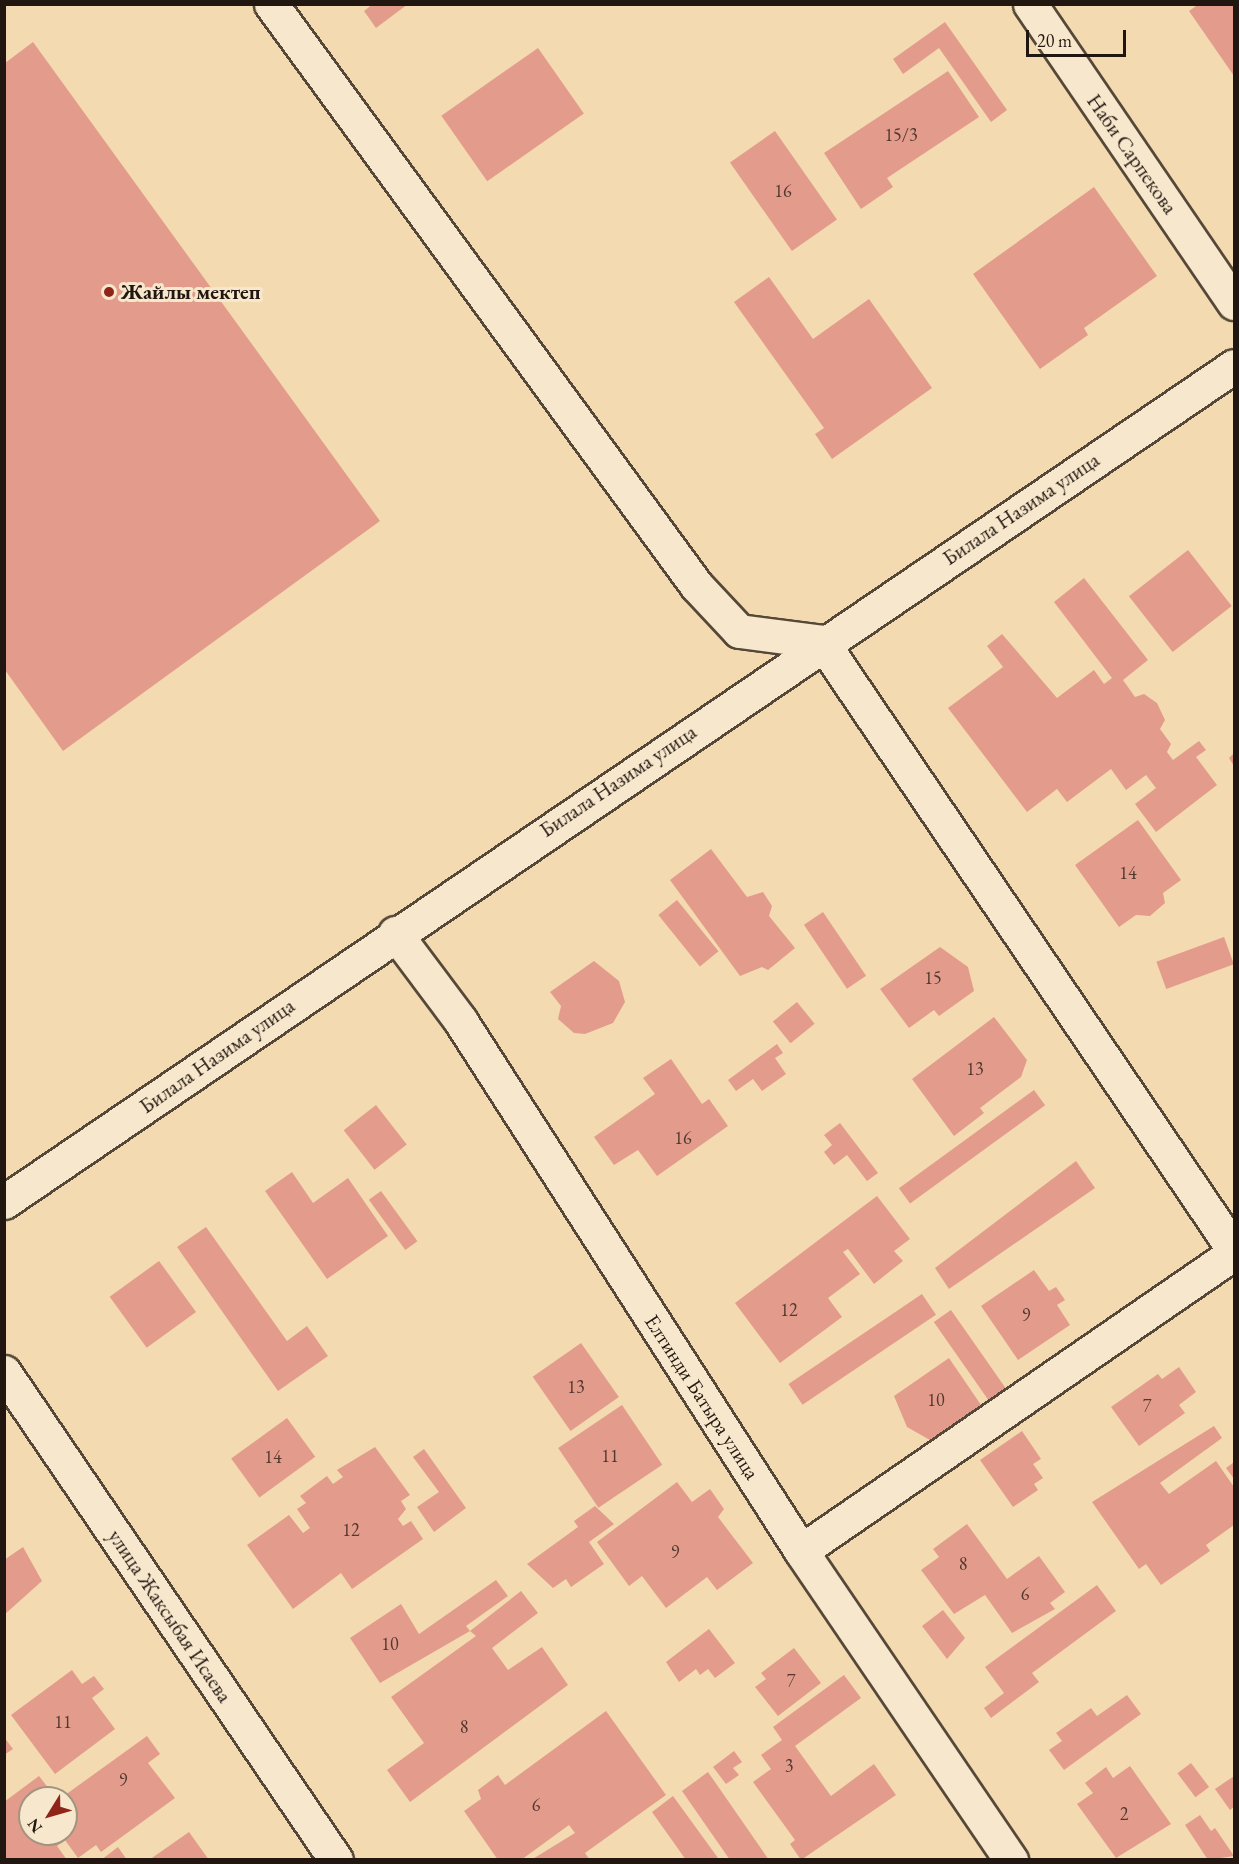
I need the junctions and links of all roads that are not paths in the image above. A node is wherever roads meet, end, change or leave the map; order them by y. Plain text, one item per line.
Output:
1 (271, 4) edge
2 (1030, 4) edge
3 (1234, 303) edge
4 (1234, 366) edge
5 (822, 642) junction
6 (395, 933) junction
7 (4, 1202) edge
8 (1234, 1251) edge
9 (4, 1372) edge
10 (801, 1551) junction
11 (336, 1860) edge
12 (1011, 1860) edge

1 - 5 street
2 - 3 street, Наби Сарпекова
4 - 5 street, Билала Назима улица
5 - 6 street, Билала Назима улица
5 - 8 street
6 - 7 street, Билала Назима улица
6 - 10 street, Елтинди Батыра улица
8 - 10 street
9 - 11 street, улица Жаксыбая Исаева
10 - 12 street, Елтинди Батыра улица

